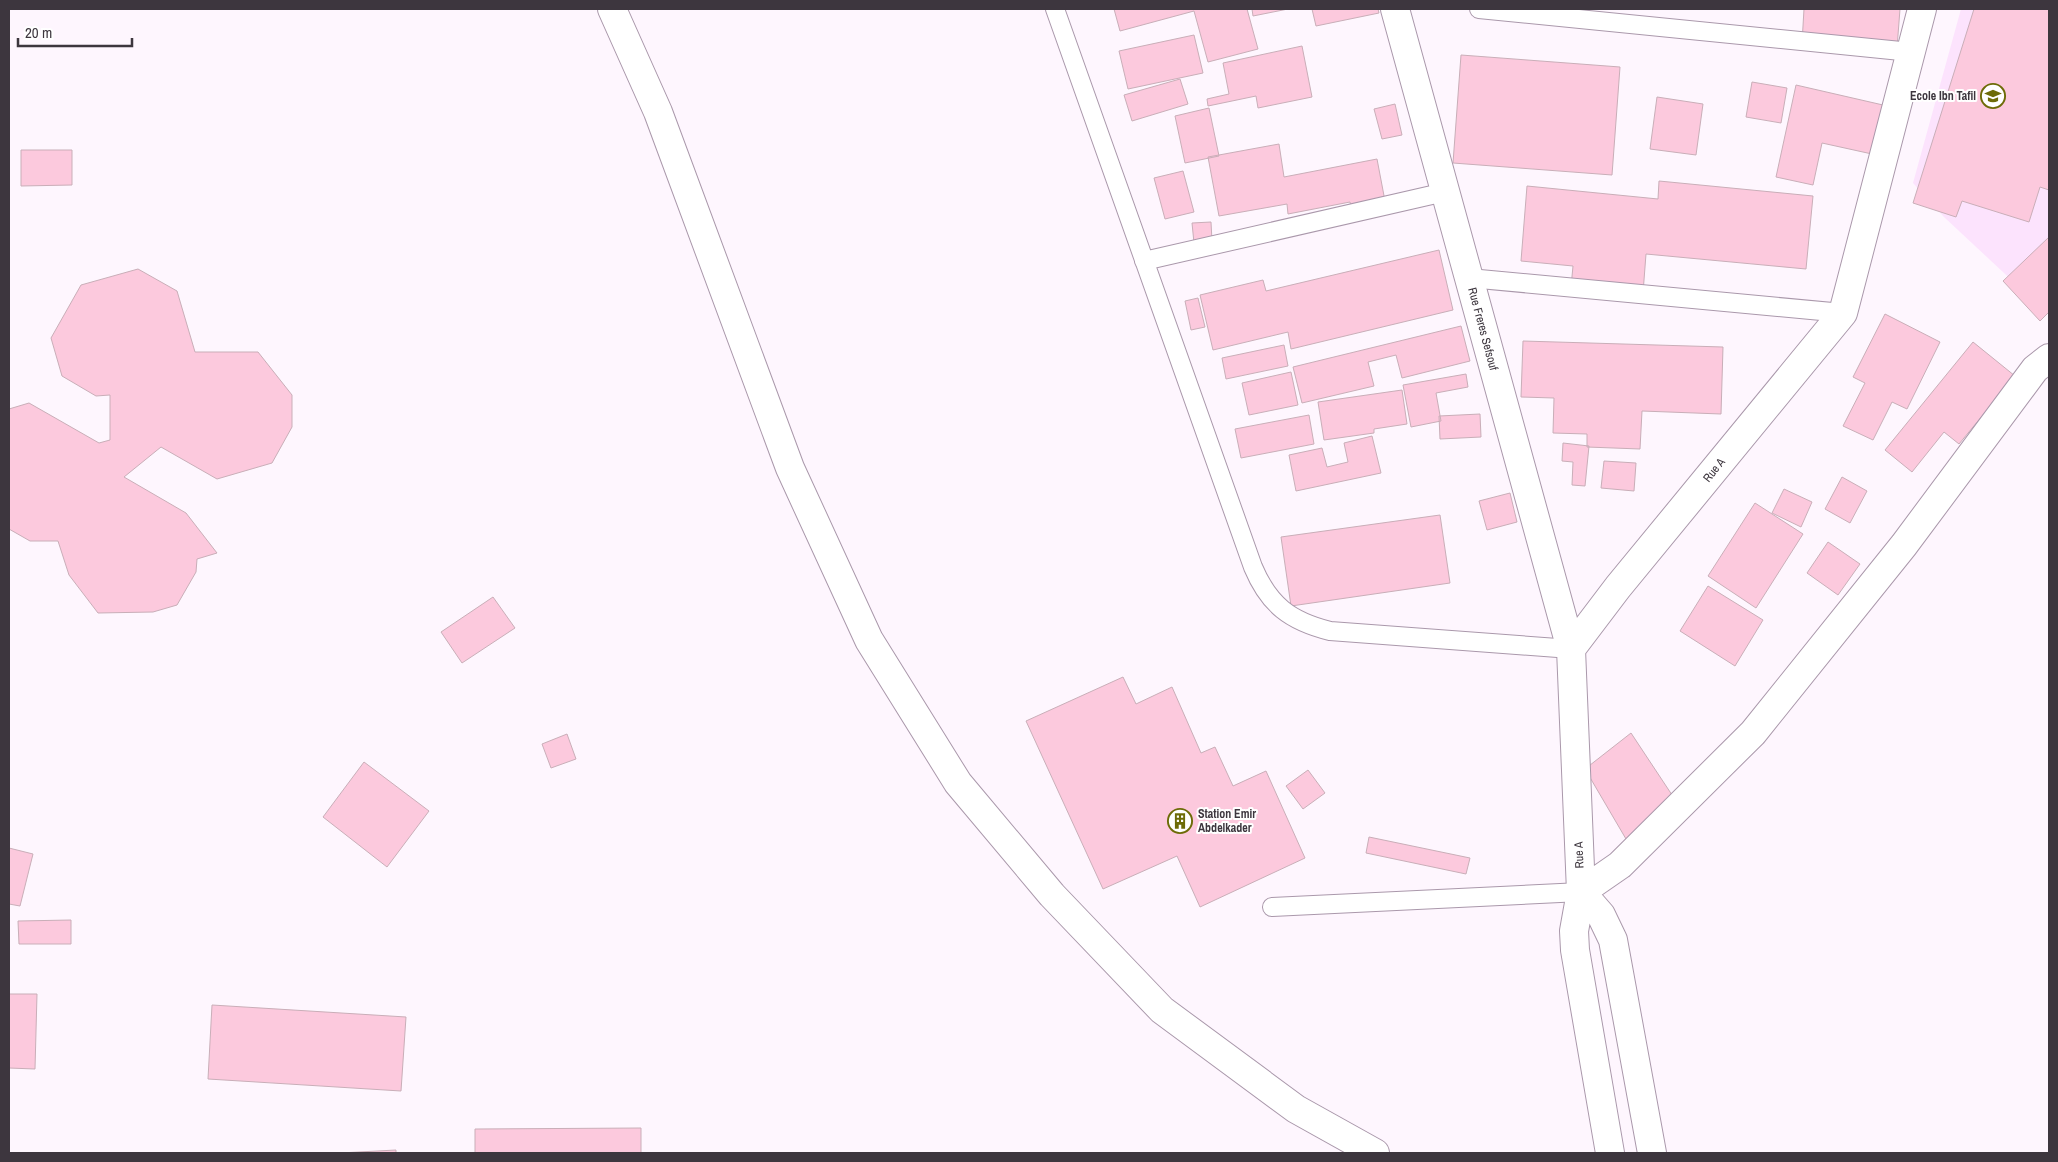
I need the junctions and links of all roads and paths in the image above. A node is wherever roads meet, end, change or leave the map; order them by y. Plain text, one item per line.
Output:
1 (612, 9) edge
2 (1055, 9) edge
3 (1395, 9) edge
4 (1479, 9) edge
5 (1922, 9) edge
6 (1543, 12) edge
7 (1911, 52) junction
8 (1445, 192) junction
9 (1144, 261) junction
10 (1469, 278) junction
11 (1843, 313) junction
12 (2049, 358) edge
13 (1571, 649) junction
14 (1581, 892) junction
15 (1272, 907) dead end
16 (1375, 1153) edge
17 (1610, 1153) edge
18 (1652, 1153) edge

1 - 16 main road
2 - 9 lane
3 - 8 main road, Rue Freres Sefsouf
4 - 6 lane
5 - 7 main road, Rue A
6 - 7 lane
7 - 11 main road, Rue A
8 - 9 lane
8 - 10 main road, Rue Freres Sefsouf
9 - 13 lane
10 - 11 lane
10 - 13 main road, Rue Freres Sefsouf
11 - 13 main road, Rue A
12 - 14 main road
13 - 14 main road, Rue A
14 - 15 lane
14 - 17 main road, Rue A
14 - 18 main road

